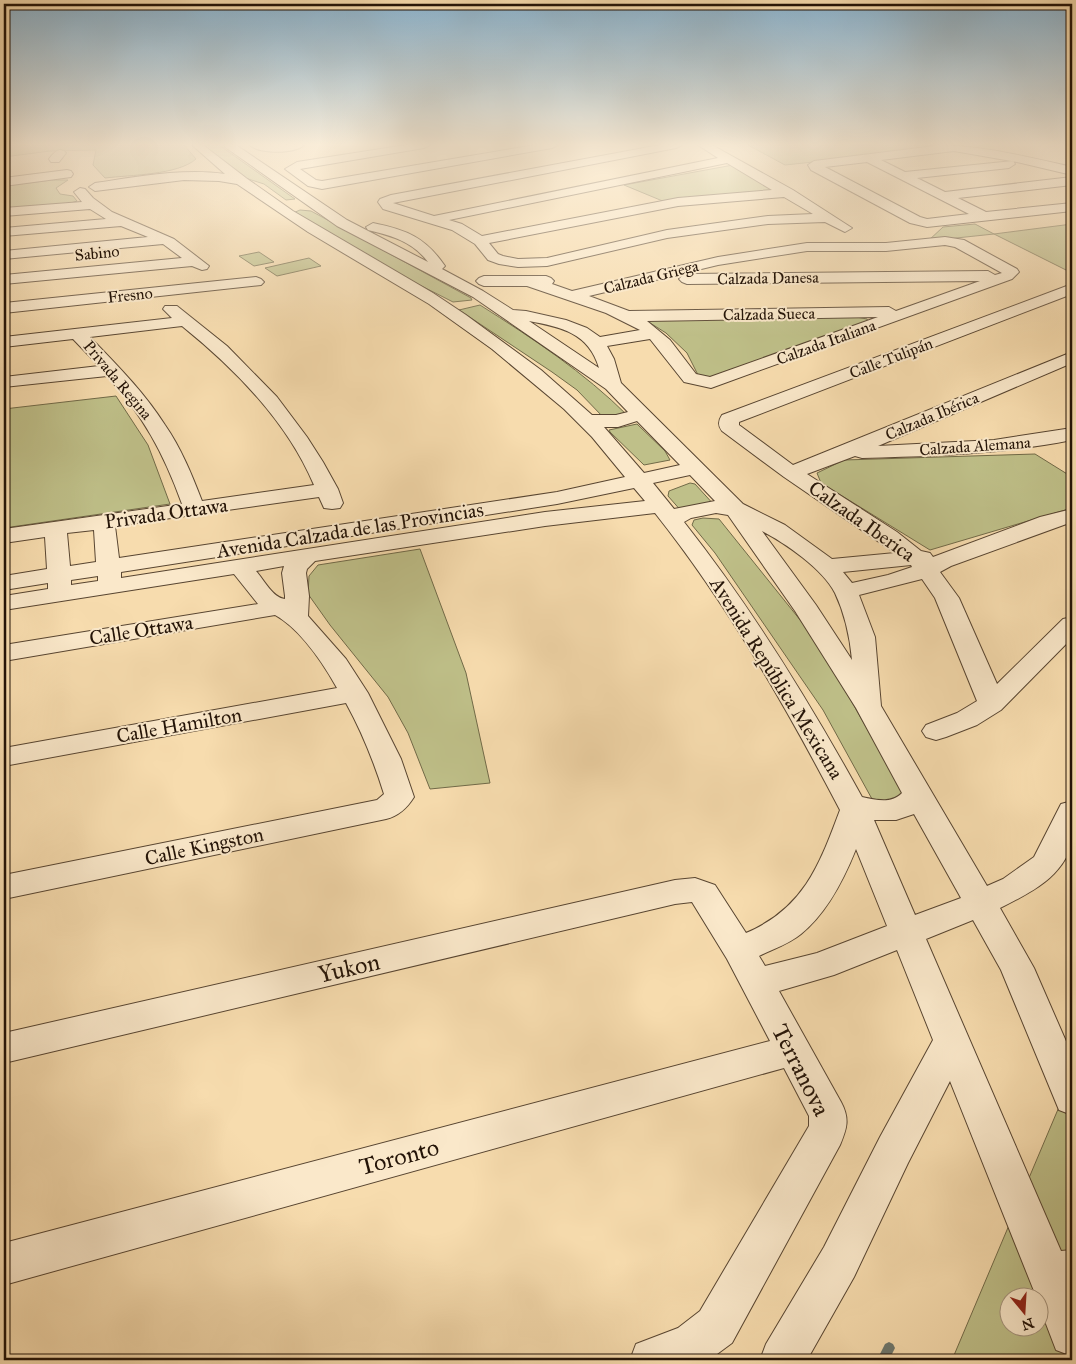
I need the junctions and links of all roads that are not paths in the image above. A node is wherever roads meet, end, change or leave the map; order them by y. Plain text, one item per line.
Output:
1 (46, 209) edge
2 (97, 209) edge
3 (282, 209) edge
4 (300, 209) edge
5 (321, 209) edge
6 (398, 209) edge
7 (487, 209) edge
8 (642, 209) edge
9 (814, 209) edge
10 (894, 209) edge
11 (969, 209) edge
12 (1058, 209) edge
13 (285, 211) junction
14 (4, 212) edge
15 (985, 217) junction
16 (829, 218) junction
17 (436, 219) junction
18 (121, 222) junction
19 (342, 223) junction
20 (844, 228) dead end
21 (462, 230) junction
22 (4, 232) edge
23 (166, 240) junction
24 (415, 240) junction
25 (480, 241) junction
26 (4, 255) edge
27 (194, 261) junction
28 (440, 274) junction
29 (1007, 276) junction
30 (4, 280) edge
31 (641, 280) junction
32 (529, 281) junction
33 (256, 282) dead end
34 (230, 285) junction
35 (481, 288) junction
36 (1072, 289) edge
37 (570, 296) junction
38 (1052, 298) junction
39 (440, 304) junction
40 (1072, 304) edge
41 (4, 308) edge
42 (171, 309) dead end
43 (504, 312) junction
44 (910, 312) junction
45 (186, 322) junction
46 (641, 325) junction
47 (581, 332) junction
48 (78, 334) junction
49 (4, 342) edge
50 (596, 343) junction
51 (1072, 357) edge
52 (112, 370) junction
53 (4, 382) edge
54 (612, 385) junction
55 (639, 414) junction
56 (729, 419) joint
57 (588, 421) junction
58 (1072, 434) edge
59 (846, 452) junction
60 (695, 468) junction
61 (791, 473) junction
62 (639, 480) junction
63 (330, 496) joint
64 (195, 509) junction
65 (735, 509) junction
66 (666, 513) junction
67 (1072, 515) edge
68 (104, 522) junction
69 (56, 529) junction
70 (4, 536) edge
71 (308, 556) junction
72 (929, 563) junction
73 (240, 566) junction
74 (827, 568) junction
75 (109, 576) junction
76 (4, 583) edge
77 (60, 584) junction
78 (846, 591) junction
79 (4, 602) edge
80 (290, 610) junction
81 (1072, 624) edge
82 (4, 653) edge
83 (355, 693) junction
84 (992, 704) junction
85 (869, 708) junction
86 (936, 731) dead end
87 (4, 757) edge
88 (917, 795) junction
89 (854, 807) junction
90 (1072, 811) edge
91 (4, 887) edge
92 (695, 890) joint
93 (980, 904) junction
94 (906, 932) junction
95 (739, 950) junction
96 (756, 983) junction
97 (952, 1042) junction
98 (4, 1048) edge
99 (794, 1050) junction
100 (1072, 1098) edge
101 (4, 1264) edge
102 (1061, 1273) edge
103 (1072, 1334) edge
104 (669, 1355) edge
105 (782, 1360) edge

1 - 14 street
2 - 18 street
3 - 13 street, Avenida República Mexicana
4 - 13 street
5 - 19 street
6 - 17 street
7 - 17 street
8 - 25 street
9 - 16 street
10 - 15 street
11 - 15 street
12 - 15 street
13 - 39 street, Avenida República Mexicana
16 - 20 street
16 - 25 street
17 - 21 street
18 - 22 street
18 - 23 street
19 - 24 street
19 - 28 street
21 - 24 street
21 - 24 street
21 - 25 street
23 - 26 street
23 - 27 street
24 - 28 street
27 - 30 street, Sabino
27 - 34 street
28 - 35 street
29 - 31 street, Calzada Danesa
29 - 31 street, Calzada Griega
29 - 44 street, Calzada Italiana
31 - 32 street, Calzada Danesa
31 - 37 street, Calzada Griega
32 - 35 street, Calzada Danesa
32 - 37 street, Calzada Danesa
33 - 34 street, Fresno
34 - 41 street, Fresno
35 - 39 street
35 - 43 street
36 - 38 street, Calle Tulipán
37 - 46 street, Calzada Griega
38 - 40 street
38 - 56 street, Calle Tulipán
39 - 57 street, Avenida República Mexicana
42 - 45 street
43 - 47 street
43 - 54 street
44 - 46 street, Calzada Sueca
44 - 46 street, Calzada Italiana
45 - 48 street
45 - 63 street
46 - 47 street
46 - 50 street
47 - 50 street
48 - 49 street
48 - 52 street, Privada Regina
50 - 54 street
51 - 59 street, Calzada Ibérica
52 - 53 street
52 - 64 street, Privada Regina
54 - 55 street
55 - 57 street
55 - 60 street
56 - 61 street, Calzada Iberica
57 - 62 street, Avenida República Mexicana
58 - 59 street, Calzada Alemana
59 - 61 street, Calzada Ibérica
60 - 62 street, Avenida Calzada de las Provincias
60 - 65 street
61 - 72 street, Calzada Iberica
62 - 66 street, Avenida República Mexicana
62 - 75 street, Avenida Calzada de las Provincias
63 - 64 street, Privada Ottawa
64 - 68 street, Privada Ottawa
65 - 66 street, Avenida Calzada de las Provincias
65 - 74 street
65 - 85 street
66 - 71 street, Avenida Calzada de las Provincias
66 - 89 street, Avenida República Mexicana
67 - 72 street
68 - 69 street, Privada Ottawa
68 - 75 street
69 - 70 street, Privada Ottawa
69 - 77 street
71 - 73 street, Avenida Calzada de las Provincias
71 - 80 street
72 - 74 street
72 - 78 street
72 - 84 street, Calzada Iberica
73 - 75 street, Avenida Calzada de las Provincias
73 - 80 street
74 - 78 street
75 - 77 street, Avenida Calzada de las Provincias
76 - 77 street, Avenida Calzada de las Provincias
77 - 79 street, Avenida Calzada de las Provincias
78 - 85 street
80 - 82 street, Calle Ottawa
80 - 83 street
81 - 84 street
83 - 87 street, Calle Hamilton
83 - 91 street, Calle Kingston
84 - 86 street
85 - 88 street
88 - 89 street
88 - 93 street
89 - 94 street, Avenida República Mexicana
89 - 95 street
90 - 93 street
92 - 95 street, Terranova
92 - 98 street, Yukon
93 - 94 street
93 - 100 street
94 - 96 street
94 - 97 street, Avenida República Mexicana
95 - 96 street, Terranova
96 - 99 street, Terranova
97 - 102 street, Avenida República Mexicana
97 - 105 street
99 - 101 street, Toronto
99 - 104 street, Terranova
102 - 103 street, Avenida República Mexicana

